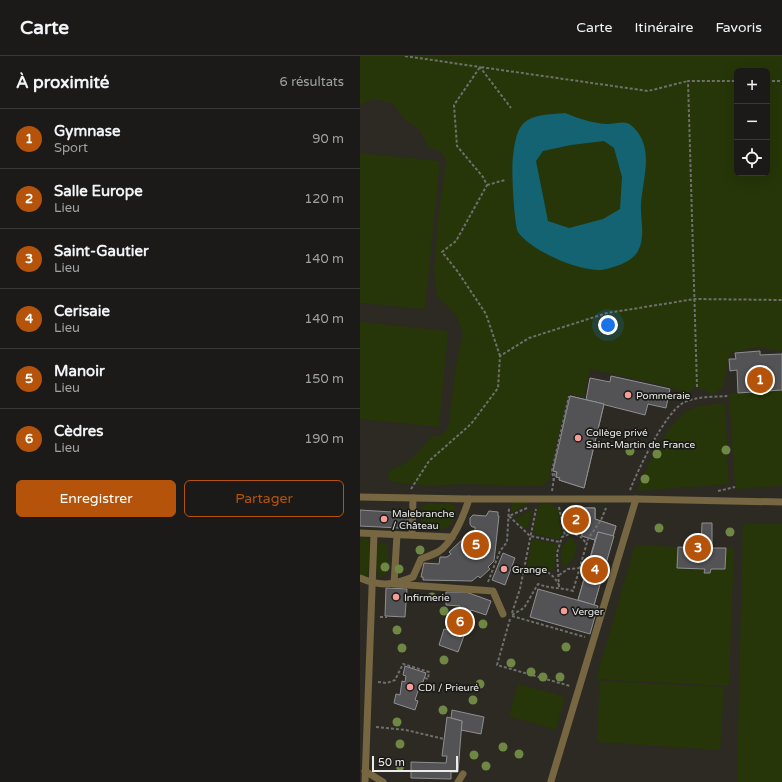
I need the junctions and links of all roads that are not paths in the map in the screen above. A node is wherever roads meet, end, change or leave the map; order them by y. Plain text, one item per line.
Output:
1 (360, 497) edge
2 (414, 498) junction
3 (469, 499) junction
4 (636, 499) junction
5 (782, 502) edge
6 (360, 534) edge
7 (374, 534) junction
8 (397, 535) junction
9 (412, 535) junction
10 (452, 537) junction
11 (360, 578) edge
12 (360, 583) edge
13 (372, 583) junction
14 (394, 584) junction
15 (503, 614) road end
16 (363, 762) edge
17 (365, 772) junction
18 (463, 774) dead end
19 (551, 781) dead end
20 (365, 782) edge
21 (383, 782) edge
22 (458, 782) edge

1 - 2 lane
2 - 3 lane
2 - 9 lane
3 - 4 lane
3 - 10 lane
4 - 5 lane
4 - 19 lane
6 - 7 lane
7 - 8 lane
7 - 13 lane
8 - 9 lane
8 - 14 lane
9 - 10 lane
10 - 14 lane
11 - 13 lane
12 - 13 lane
13 - 14 lane
13 - 16 lane
14 - 15 lane
16 - 17 lane
17 - 20 lane
17 - 21 lane
18 - 22 lane

